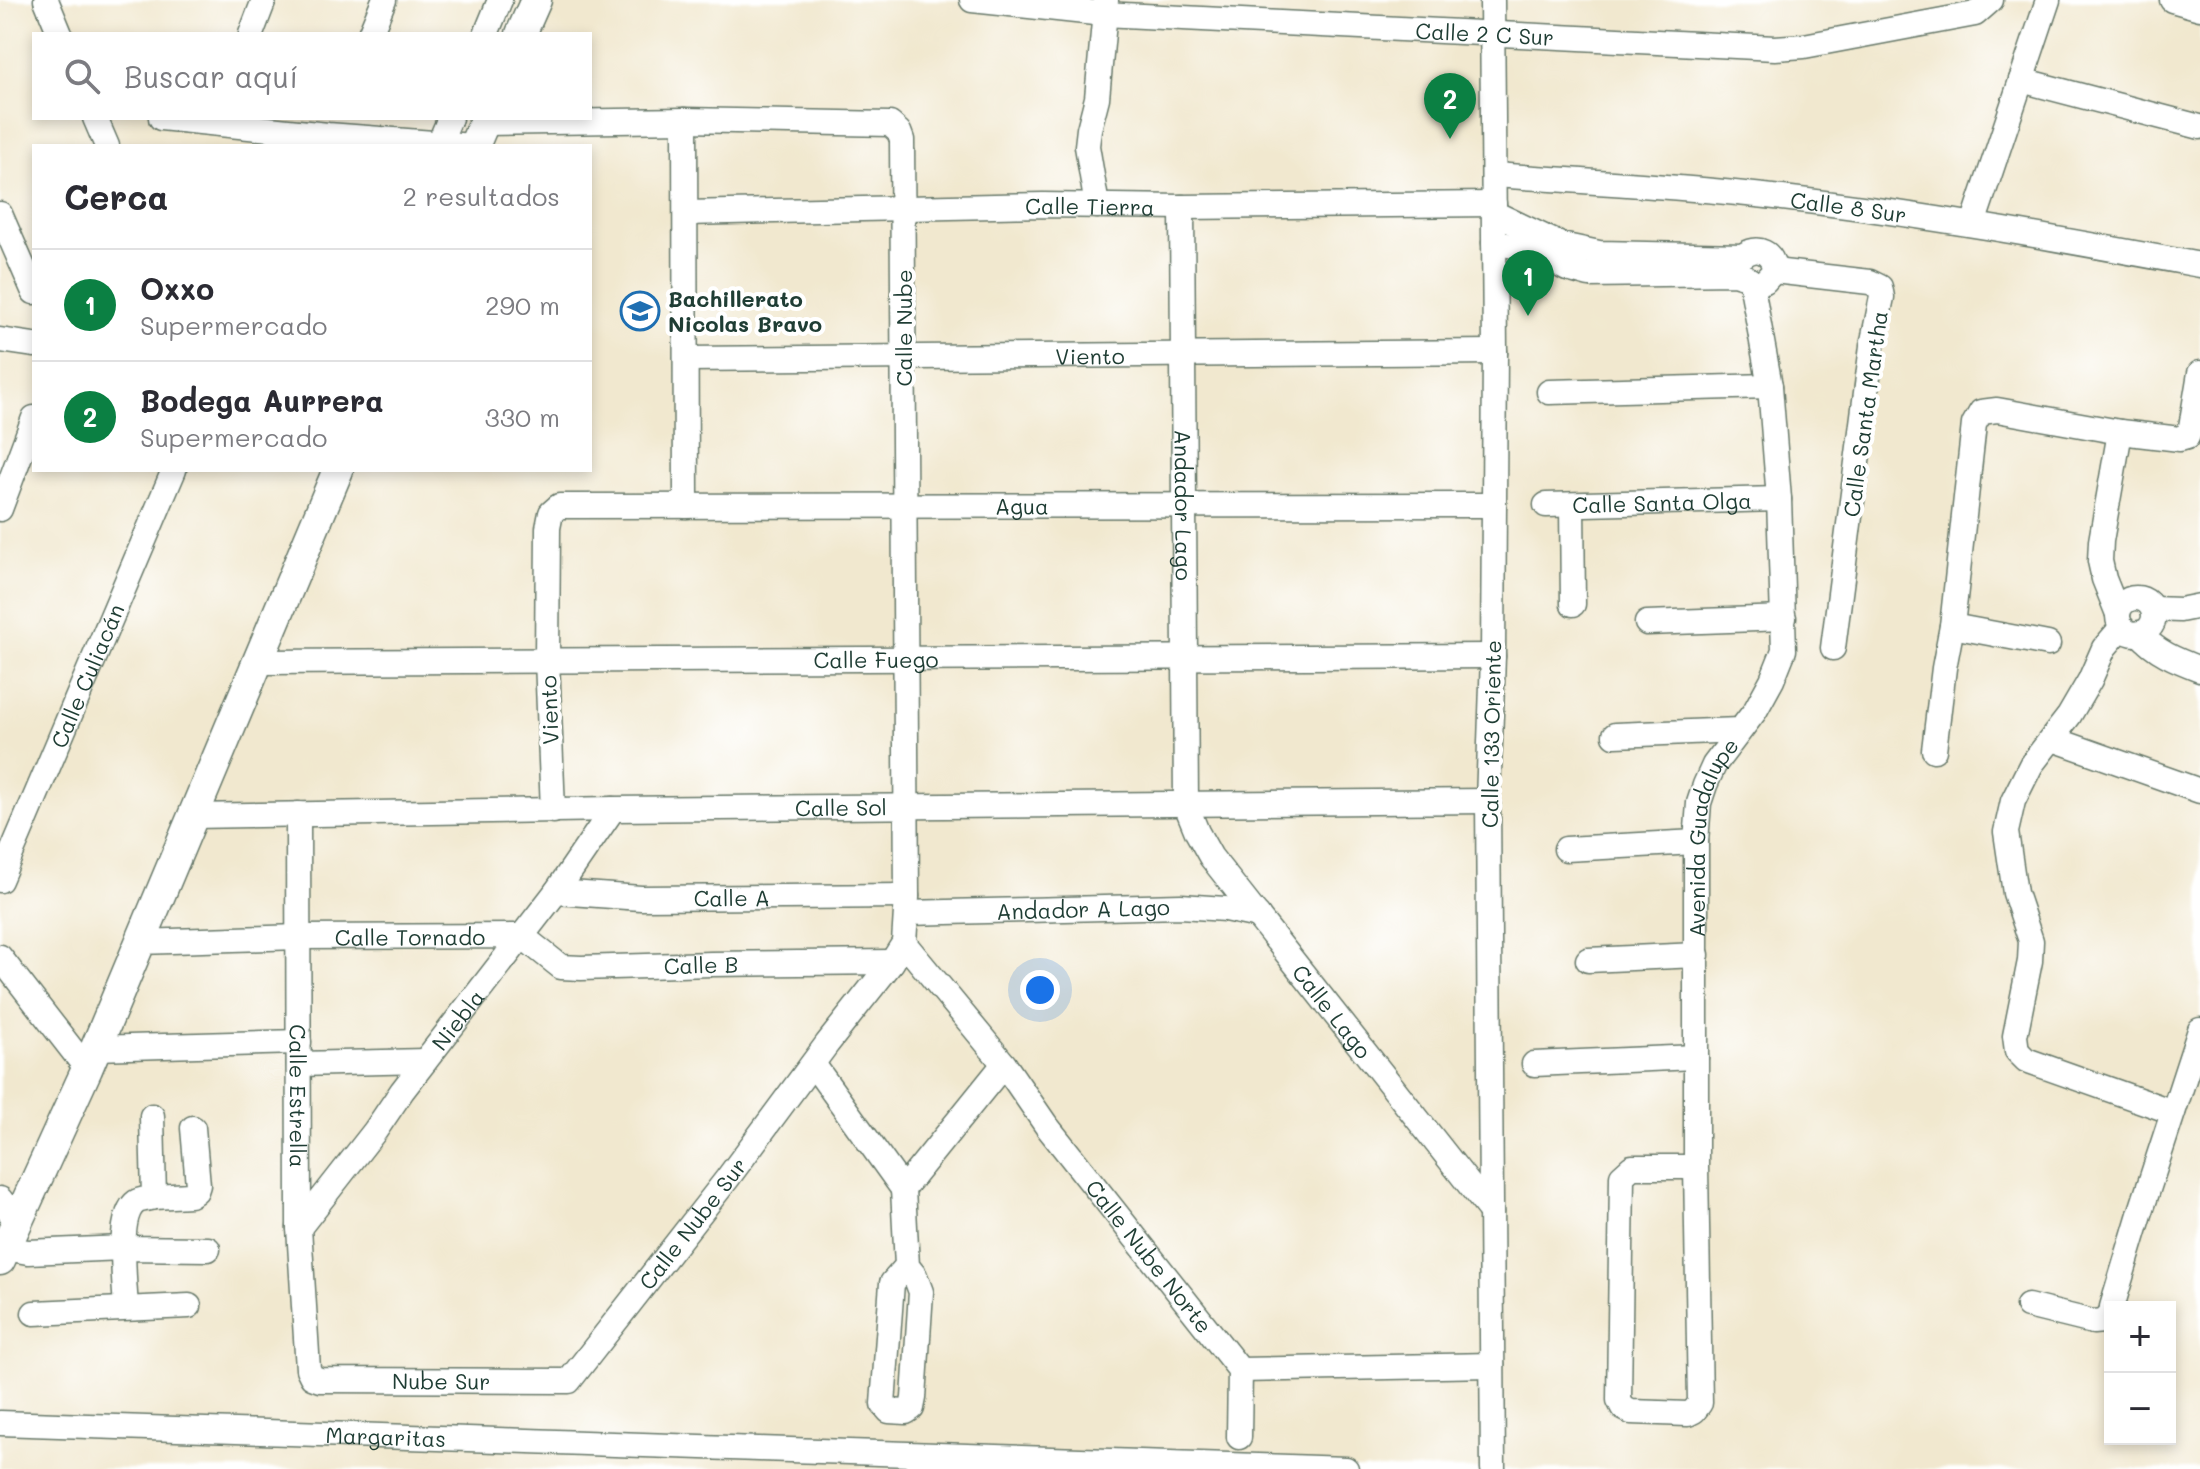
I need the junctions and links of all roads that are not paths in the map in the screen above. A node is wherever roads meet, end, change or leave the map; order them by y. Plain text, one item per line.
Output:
1 (46, 0) edge
2 (264, 0) edge
3 (384, 0) edge
4 (500, 0) edge
5 (536, 0) edge
6 (972, 0) edge
7 (1492, 0) edge
8 (1991, 0) edge
9 (2048, 0) edge
10 (2172, 0) edge
11 (1105, 7) edge
12 (2200, 8) edge
13 (59, 32) edge
14 (252, 32) edge
15 (371, 32) edge
16 (487, 32) edge
17 (522, 32) edge
18 (1492, 35) junction
19 (2021, 80) junction
20 (96, 120) edge
21 (449, 120) edge
22 (685, 120) junction
23 (216, 121) edge
24 (331, 126) edge
25 (2200, 127) edge
26 (480, 133) edge
27 (106, 144) edge
28 (439, 144) edge
29 (1494, 175) junction
30 (1097, 206) junction
31 (1182, 207) junction
32 (902, 208) junction
33 (1494, 209) junction
34 (686, 213) junction
35 (0, 214) edge
36 (1973, 224) junction
37 (1494, 243) junction
38 (1571, 258) junction
39 (2200, 265) edge
40 (1766, 271) junction
41 (32, 287) edge
42 (0, 340) edge
43 (32, 345) edge
44 (1495, 352) junction
45 (1183, 354) junction
46 (903, 357) junction
47 (686, 359) junction
48 (2200, 373) edge
49 (1770, 386) junction
50 (1549, 392) dead end
51 (32, 423) edge
52 (2127, 433) junction
53 (173, 472) edge
54 (337, 472) edge
55 (1779, 499) junction
56 (1185, 505) junction
57 (1494, 505) junction
58 (1546, 505) dead end
59 (1572, 505) junction
60 (686, 506) junction
61 (904, 506) junction
62 (0, 509) edge
63 (551, 513) joint
64 (1573, 604) dead end
65 (2200, 606) edge
66 (1784, 618) junction
67 (2127, 618) junction
68 (1647, 623) dead end
69 (1952, 626) junction
70 (2048, 644) dead end
71 (1833, 648) dead end
72 (1493, 656) junction
73 (1186, 657) junction
74 (906, 658) junction
75 (547, 659) junction
76 (258, 662) junction
77 (2200, 669) edge
78 (1739, 730) junction
79 (1615, 735) dead end
80 (2053, 739) junction
81 (1934, 750) dead end
82 (2200, 791) edge
83 (1488, 801) junction
84 (1186, 805) junction
85 (906, 808) junction
86 (613, 809) junction
87 (553, 811) junction
88 (298, 814) junction
89 (193, 816) junction
90 (1696, 842) junction
91 (1566, 849) dead end
92 (0, 880) edge
93 (556, 892) junction
94 (907, 904) junction
95 (1258, 916) junction
96 (522, 936) junction
97 (299, 937) junction
98 (140, 942) junction
99 (898, 952) junction
100 (1697, 955) junction
101 (0, 957) edge
102 (1588, 960) dead end
103 (2200, 1030) edge
104 (299, 1053) junction
105 (1696, 1057) junction
106 (91, 1058) junction
107 (425, 1061) junction
108 (813, 1064) junction
109 (1004, 1064) junction
110 (1534, 1064) dead end
111 (2173, 1112) junction
112 (152, 1116) dead end
113 (193, 1128) dead end
114 (1696, 1167) junction
115 (903, 1189) junction
116 (154, 1197) junction
117 (1491, 1212) junction
118 (299, 1228) junction
119 (6, 1233) edge
120 (123, 1248) junction
121 (208, 1249) dead end
122 (907, 1266) junction
123 (2113, 1301) edge
124 (189, 1306) dead end
125 (2028, 1306) dead end
126 (126, 1308) junction
127 (34, 1313) dead end
128 (2104, 1316) edge
129 (1492, 1365) junction
130 (1240, 1370) junction
131 (312, 1377) joint
132 (569, 1381) joint
133 (0, 1423) edge
134 (1239, 1437) dead end
135 (1064, 1466) edge
136 (1346, 1469) edge
137 (1473, 1469) edge
138 (1495, 1469) edge

1 - 13 street
2 - 14 street
3 - 15 street
4 - 16 street
5 - 17 main road
6 - 11 street, Calle 2 C Sur
7 - 18 street, Calle 133 Oriente
8 - 18 street, Calle 2 C Sur
9 - 19 street
10 - 12 street
11 - 18 street, Calle 2 C Sur
11 - 30 street
18 - 29 street, Calle 133 Oriente
19 - 25 street
19 - 36 street
20 - 27 street
21 - 28 street
22 - 26 street, Calle Nube
22 - 32 street, Calle Nube
22 - 34 street
23 - 24 street, Calle Nube
24 - 28 street, Calle Nube
26 - 28 street, Calle Nube
29 - 33 street, Calle 133 Oriente
29 - 36 street, Calle 8 Sur
30 - 31 street, Calle Tierra
30 - 32 street, Calle Tierra
31 - 33 street, Calle Tierra
31 - 45 street, Andador Lago
32 - 34 street, Calle Tierra
32 - 46 street, Calle Nube
33 - 37 street, Calle 133 Oriente
33 - 38 street
34 - 47 street
35 - 41 street
36 - 39 street, Calle 8 Sur
37 - 38 street
37 - 44 street, Calle 133 Oriente
38 - 40 street, Calle Santa Martha
40 - 49 street, Avenida Guadalupe
40 - 71 street, Calle Santa Martha
42 - 43 street
44 - 45 street, Viento
44 - 57 street, Calle 133 Oriente
45 - 46 street, Viento
45 - 56 street, Andador Lago
46 - 47 street, Viento
46 - 61 street, Calle Nube
47 - 60 street
48 - 52 street
49 - 50 street
49 - 55 street, Avenida Guadalupe
51 - 62 street
52 - 67 street
52 - 69 street
53 - 92 street, Calle Culiacán
54 - 76 main road
55 - 59 street, Calle Santa Olga
55 - 66 street, Avenida Guadalupe
56 - 57 street, Agua
56 - 61 street, Agua
56 - 73 street, Andador Lago
57 - 72 street, Calle 133 Oriente
58 - 59 street, Calle Santa Olga
59 - 64 street
60 - 61 street, Agua
60 - 63 street, Agua
61 - 74 street, Calle Nube
63 - 75 street, Viento
65 - 67 street
66 - 68 street
66 - 78 street, Avenida Guadalupe
67 - 77 street
67 - 80 street
69 - 70 street
69 - 81 street
72 - 73 street, Calle Fuego
72 - 83 street, Calle 133 Oriente
73 - 74 street, Calle Fuego
73 - 84 street, Andador Lago
74 - 75 street, Calle Fuego
74 - 85 street, Calle Nube
75 - 76 street, Calle Fuego
75 - 87 street, Viento
76 - 89 main road
78 - 79 street
78 - 90 street, Avenida Guadalupe
80 - 82 street
80 - 111 street
83 - 84 street, Calle Sol
83 - 117 street, Calle 133 Oriente
84 - 85 street, Calle Sol
84 - 95 street, Calle Lago
85 - 86 street, Calle Sol
85 - 94 street, Calle Nube
86 - 87 street, Calle Sol
86 - 93 street, Niebla
87 - 88 street, Calle Sol
88 - 89 street, Calle Sol
88 - 97 street, Calle Estrella
89 - 98 main road
90 - 91 street
90 - 100 street, Avenida Guadalupe
93 - 94 street, Calle A
93 - 96 street, Niebla
94 - 95 street, Andador A Lago
94 - 99 street, Calle Nube
95 - 117 street, Calle Lago
96 - 97 street, Calle Tornado
96 - 99 street, Calle B
96 - 107 street, Niebla
97 - 98 street, Calle Tornado
97 - 104 street, Calle Estrella
98 - 106 main road
99 - 108 street, Calle Nube Sur
99 - 109 street, Calle Nube Norte
100 - 102 street
100 - 105 street, Avenida Guadalupe
101 - 106 street
103 - 111 street
104 - 106 street
104 - 107 street
104 - 118 street, Calle Estrella
105 - 110 street
105 - 114 street, Avenida Guadalupe
106 - 119 main road
107 - 118 street, Niebla
108 - 115 street
108 - 132 street, Calle Nube Sur
109 - 115 street
109 - 130 street, Calle Nube Norte
111 - 123 street
112 - 116 street
113 - 116 street
114 - 114 street, Avenida Guadalupe
115 - 122 street
116 - 120 street
117 - 129 street, Calle 133 Oriente
118 - 131 street, Calle Estrella
119 - 120 street
120 - 121 street
120 - 126 street
122 - 122 street
124 - 126 street
125 - 128 street
126 - 127 street
129 - 130 street
129 - 138 street, Calle 133 Oriente
130 - 134 street
131 - 132 street, Nube Sur
133 - 135 street, Margaritas
135 - 136 street, Margaritas
137 - 138 street

